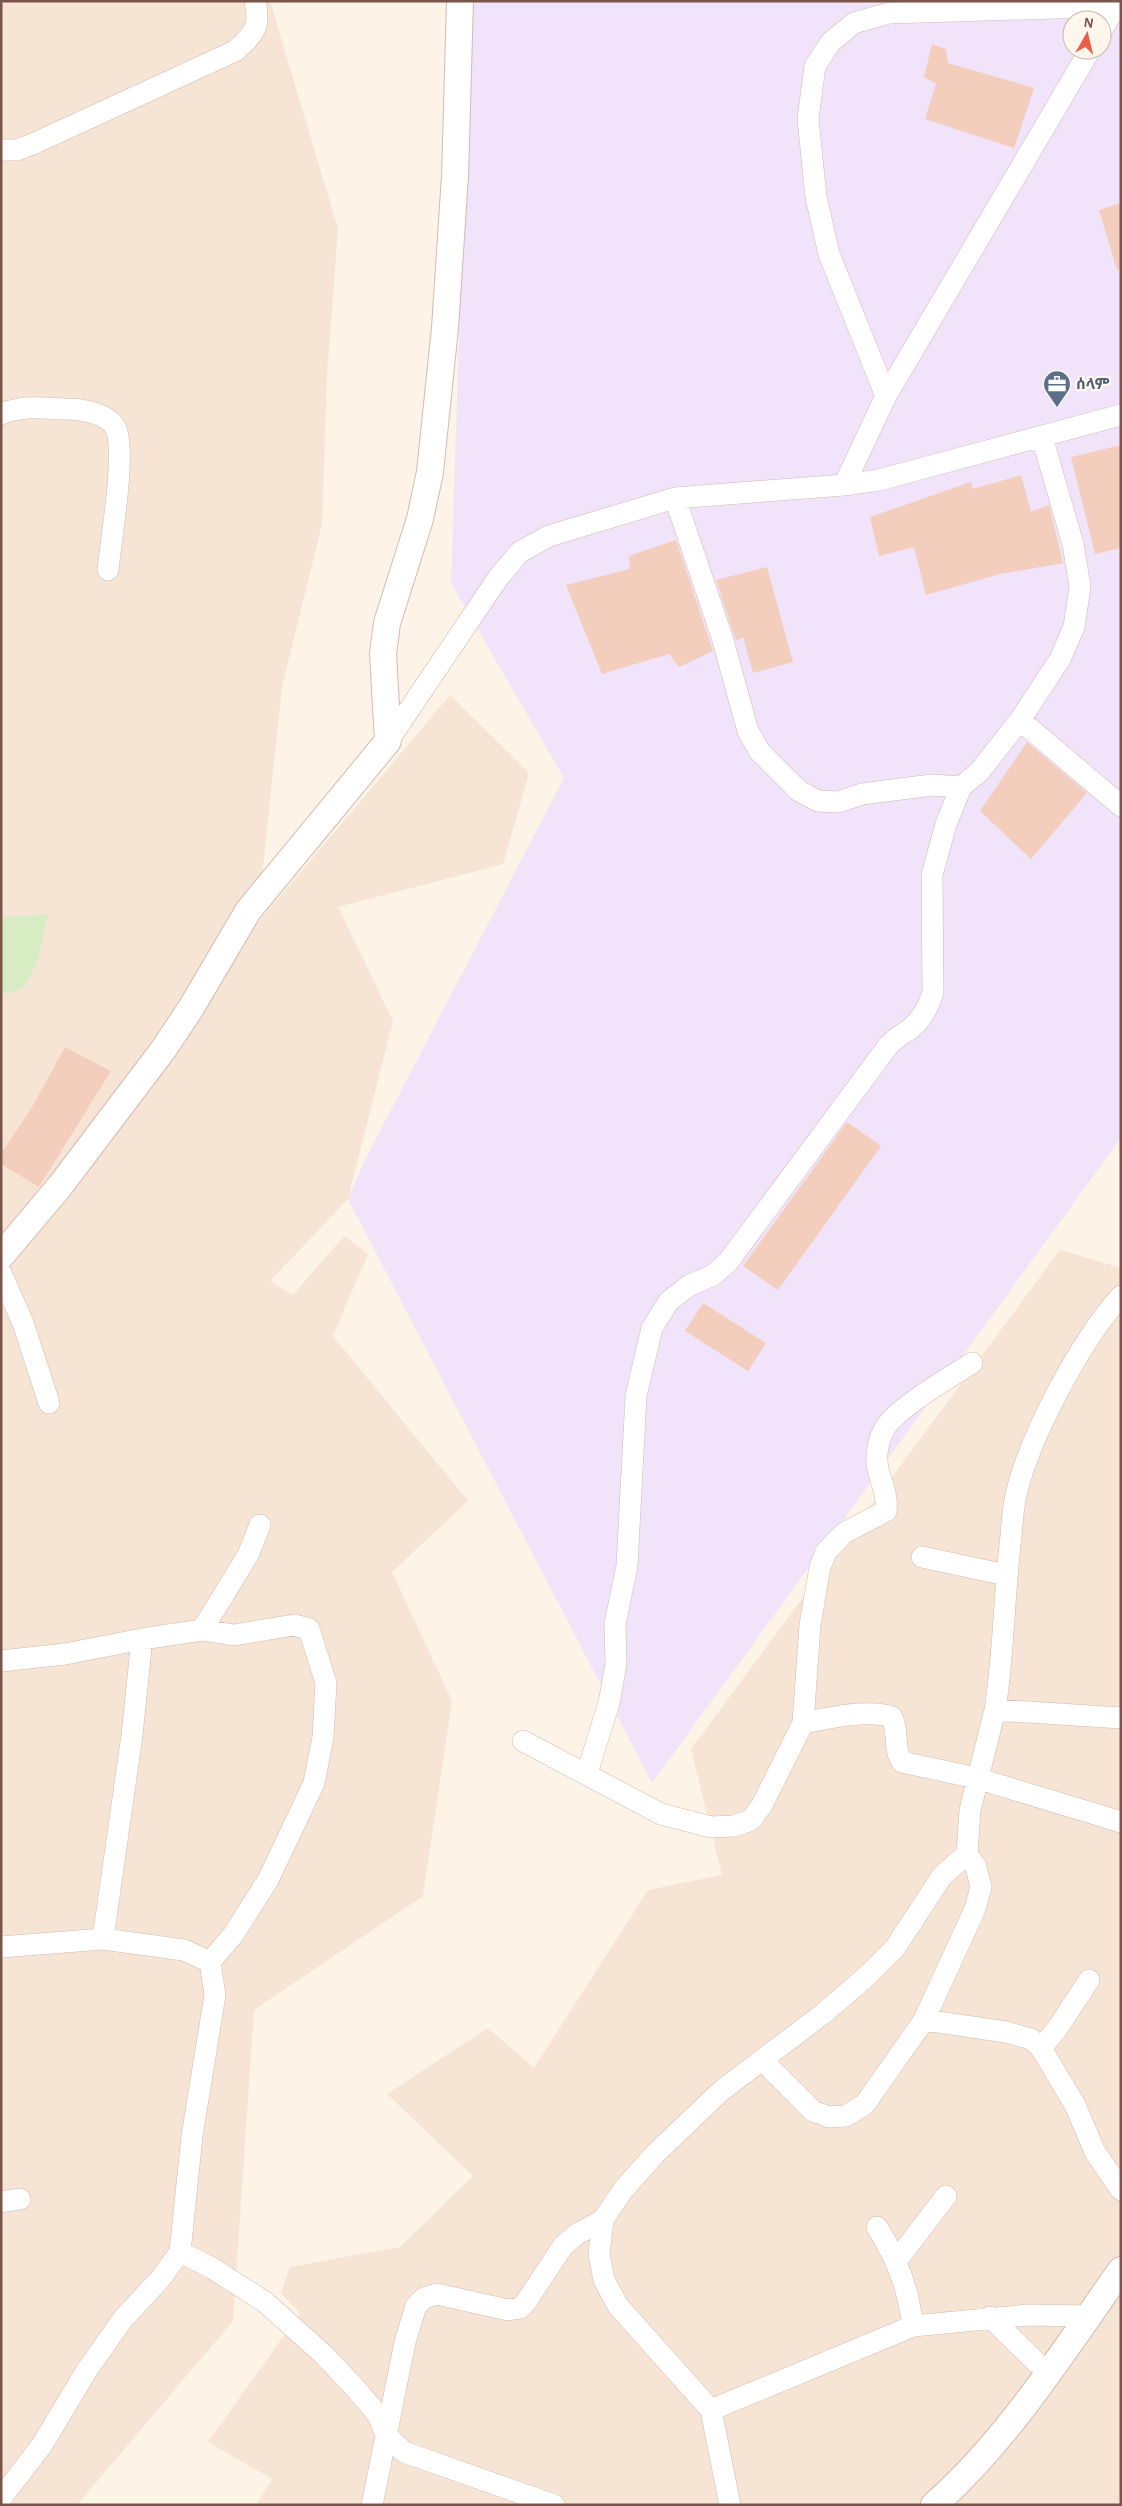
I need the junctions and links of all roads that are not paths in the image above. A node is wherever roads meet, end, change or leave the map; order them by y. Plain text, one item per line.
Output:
1 (255, 1) edge
2 (460, 1) edge
3 (1118, 6) edge
4 (1084, 60) edge
5 (1, 150) edge
6 (886, 396) junction
7 (1, 414) edge
8 (1121, 414) edge
9 (1042, 437) junction
10 (844, 485) junction
11 (675, 498) junction
12 (108, 570) dead end
13 (1020, 720) junction
14 (388, 741) junction
15 (961, 787) junction
16 (1121, 806) edge
17 (1, 1256) edge
18 (1, 1272) edge
19 (1121, 1296) edge
20 (972, 1364) dead end
21 (49, 1403) dead end
22 (260, 1525) dead end
23 (922, 1556) dead end
24 (1006, 1575) junction
25 (202, 1630) junction
26 (142, 1639) junction
27 (1, 1661) edge
28 (995, 1710) junction
29 (1121, 1718) edge
30 (803, 1724) junction
31 (523, 1741) dead end
32 (587, 1773) junction
33 (976, 1778) junction
34 (1121, 1822) edge
35 (967, 1854) junction
36 (103, 1939) junction
37 (1, 1947) edge
38 (210, 1962) junction
39 (1089, 1980) dead end
40 (924, 2020) junction
41 (1042, 2048) junction
42 (762, 2060) junction
43 (1121, 2190) edge
44 (946, 2196) dead end
45 (603, 2220) junction
46 (878, 2226) dead end
47 (180, 2252) junction
48 (897, 2260) junction
49 (1121, 2270) edge
50 (1089, 2316) junction
51 (990, 2317) junction
52 (912, 2326) junction
53 (1036, 2362) dead end
54 (711, 2410) junction
55 (386, 2435) junction
56 (1, 2498) edge
57 (372, 2505) edge
58 (554, 2505) edge
59 (730, 2505) edge
60 (934, 2505) edge

1 - 5 street
2 - 14 street
3 - 6 street
4 - 6 street
6 - 10 street
7 - 12 street
8 - 9 street
9 - 10 street
9 - 13 street
10 - 11 street
11 - 14 street
11 - 15 street
13 - 15 street
13 - 16 street
14 - 17 street
15 - 32 street
18 - 21 street
19 - 24 street
20 - 30 street
22 - 25 street
23 - 24 street
24 - 28 street
25 - 26 street
25 - 38 street
26 - 27 street
26 - 36 street
28 - 29 street
28 - 33 street
30 - 32 street
30 - 33 street
31 - 32 street
33 - 34 street
33 - 35 street
35 - 40 street
35 - 42 street
36 - 37 street
36 - 38 street
38 - 47 street
39 - 41 street
40 - 41 street
40 - 42 street
41 - 43 street
42 - 45 street
44 - 48 street
45 - 54 street
45 - 55 street
46 - 48 street
47 - 55 street
47 - 56 street
48 - 52 street
49 - 50 street
50 - 51 street
50 - 60 street
51 - 52 street
51 - 53 street
52 - 54 street
54 - 59 street
55 - 57 street
55 - 58 street

